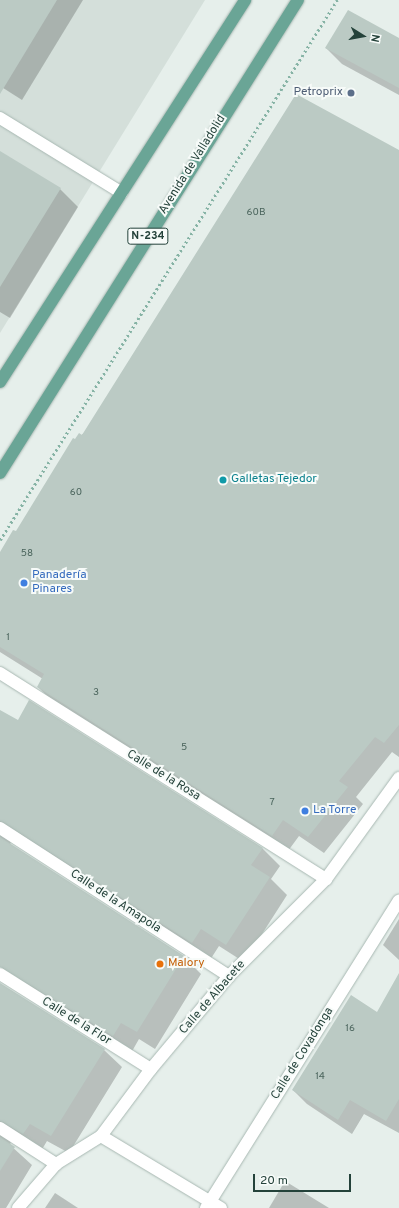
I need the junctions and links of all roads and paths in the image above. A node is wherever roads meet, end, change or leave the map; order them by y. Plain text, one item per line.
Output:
1 (245, 0) edge
2 (298, 0) edge
3 (338, 0) edge
4 (0, 118) edge
5 (122, 193) junction
6 (0, 382) edge
7 (0, 473) edge
8 (0, 540) edge
9 (0, 673) edge
10 (399, 778) edge
11 (0, 828) edge
12 (326, 879) junction
13 (399, 900) edge
14 (0, 974) edge
15 (229, 976) junction
16 (151, 1069) junction
17 (0, 1128) edge
18 (100, 1136) junction
19 (56, 1164) junction
20 (208, 1205) edge
21 (18, 1208) edge
22 (221, 1208) edge

1 - 5 main road
2 - 7 main road, Avenida de Valladolid / N-234
3 - 8 path
4 - 5 street
5 - 6 main road
9 - 12 street, Calle de la Rosa
10 - 12 street, Calle de Albacete
11 - 15 street, Calle de la Amapola
12 - 15 street, Calle de Albacete
13 - 20 street, Calle de Covadonga
14 - 16 street, Calle de la Flor
15 - 16 street, Calle de Albacete
16 - 18 street, Calle de Albacete
17 - 19 street
18 - 19 street, Calle de Albacete
18 - 20 street
19 - 21 street, Calle de Albacete
20 - 22 street

